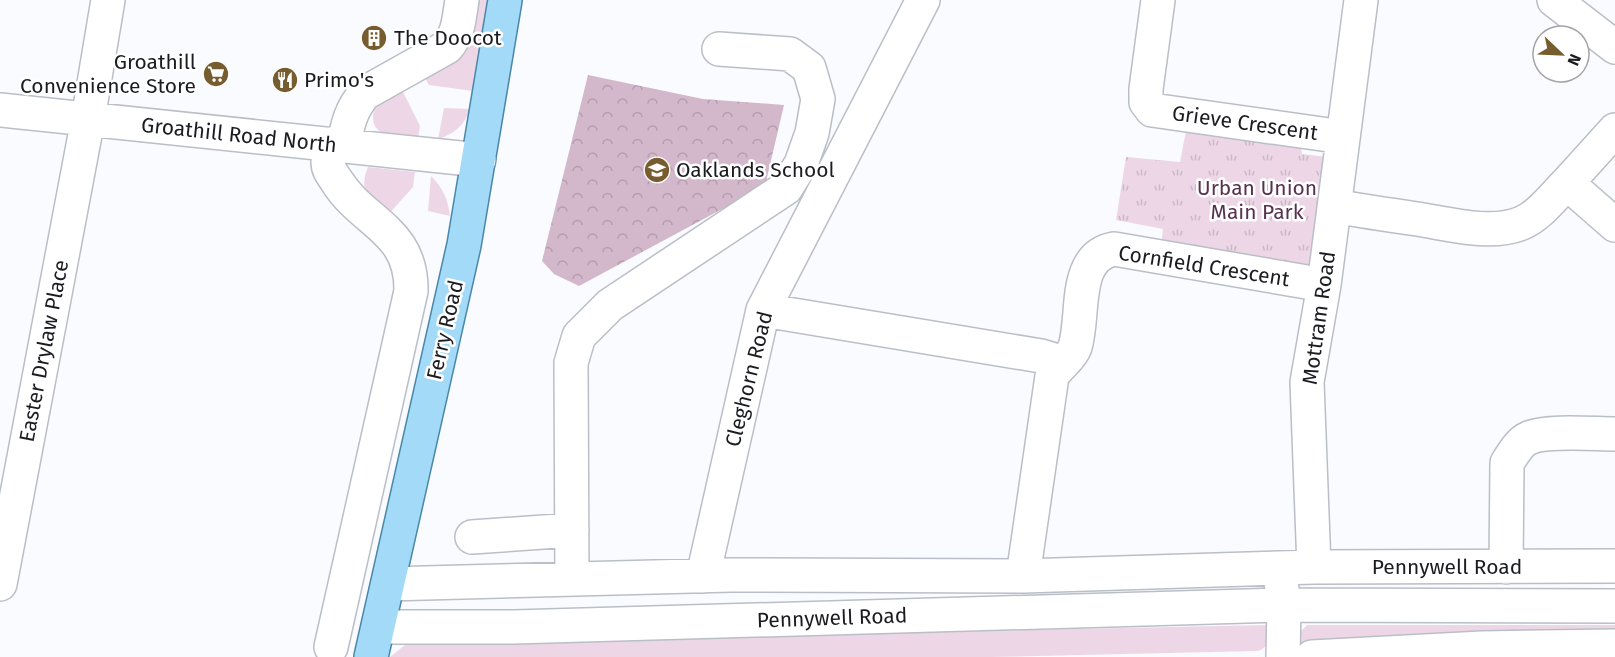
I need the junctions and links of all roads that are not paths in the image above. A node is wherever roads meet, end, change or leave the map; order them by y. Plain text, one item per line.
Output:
1 (108, 0) edge
2 (462, 0) edge
3 (505, 0) edge
4 (922, 0) edge
5 (1158, 0) edge
6 (1360, 0) edge
7 (1554, 0) edge
8 (1615, 47) edge
9 (719, 49) dead end
10 (0, 110) edge
11 (88, 118) junction
12 (1615, 130) edge
13 (1343, 137) junction
14 (337, 145) junction
15 (479, 160) junction
16 (1567, 183) junction
17 (1335, 206) junction
18 (1615, 225) edge
19 (1324, 285) junction
20 (763, 310) junction
21 (1058, 365) junction
22 (1615, 434) edge
23 (572, 530) junction
24 (472, 537) dead end
25 (1615, 566) edge
26 (1314, 567) junction
27 (1506, 567) junction
28 (1279, 568) junction
29 (703, 576) junction
30 (1023, 576) junction
31 (572, 579) junction
32 (0, 584) edge
33 (388, 584) junction
34 (1284, 604) junction
35 (1615, 606) edge
36 (375, 642) edge
37 (1615, 646) edge
38 (331, 647) dead end
39 (1283, 657) edge
40 (1312, 657) edge

1 - 11 street, Easter Drylaw Place
2 - 14 street, Ferry Road
3 - 15 main road, Ferry Road
4 - 20 street, Cleghorn Road
5 - 13 street, Grieve Crescent
6 - 13 street, Mottram Road
7 - 8 street
9 - 23 street
10 - 11 street, Groathill Road North
11 - 14 street, Groathill Road North
11 - 32 street, Easter Drylaw Place
12 - 16 street
13 - 17 street, Mottram Road
14 - 15 street, Groathill Road North
14 - 38 street, Ferry Road
15 - 33 main road, Ferry Road
16 - 17 street
16 - 18 street
17 - 19 street, Mottram Road
19 - 21 street, Cornfield Crescent
19 - 26 street, Mottram Road
20 - 21 street
20 - 29 street, Cleghorn Road
21 - 30 street, Cornfield Crescent
22 - 27 street
23 - 24 street
23 - 31 street
25 - 27 street, Pennywell Road
26 - 27 street, Pennywell Road
26 - 28 street, Pennywell Road
28 - 30 street, Pennywell Road
28 - 34 street
29 - 30 street, Pennywell Road
29 - 31 street, Pennywell Road
31 - 33 street, Pennywell Road
33 - 36 main road, Ferry Road
34 - 35 street, Pennywell Road
34 - 36 street, Pennywell Road
34 - 39 street
37 - 40 street

